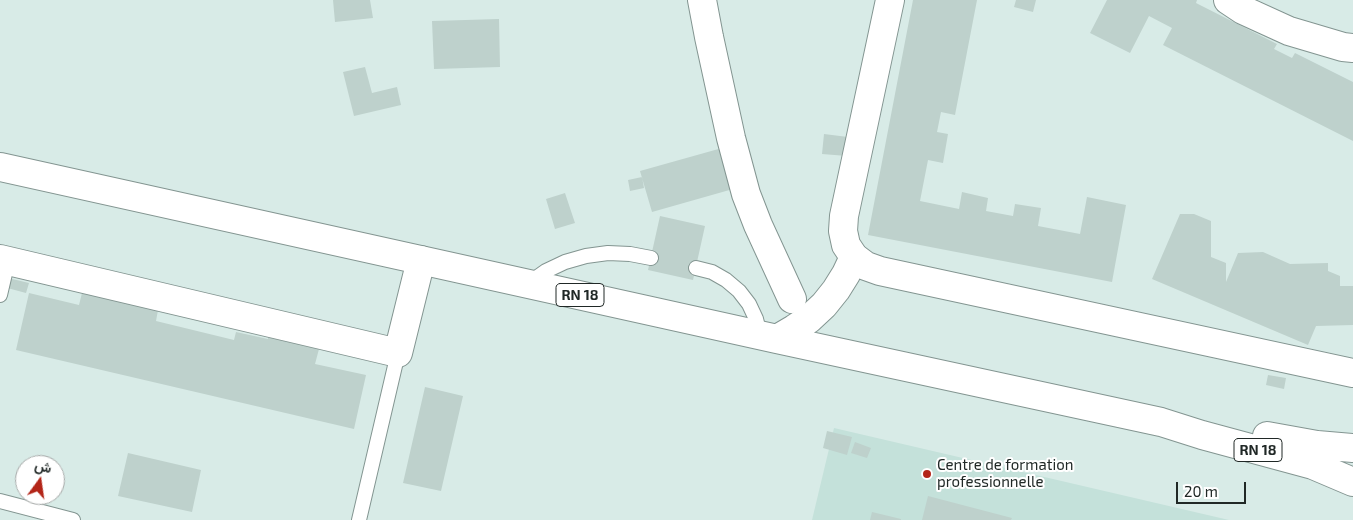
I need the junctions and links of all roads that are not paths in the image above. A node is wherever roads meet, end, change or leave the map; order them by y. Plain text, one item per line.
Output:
1 (702, 0) edge
2 (890, 0) edge
3 (1228, 0) edge
4 (1353, 48) edge
5 (0, 167) edge
6 (854, 257) junction
7 (651, 258) dead end
8 (4, 260) edge
9 (421, 260) junction
10 (696, 268) dead end
11 (528, 284) junction
12 (0, 295) edge
13 (792, 299) dead end
14 (769, 337) junction
15 (398, 353) junction
16 (1353, 373) edge
17 (1161, 422) junction
18 (1353, 448) edge
19 (1353, 482) edge
20 (0, 502) edge
21 (73, 520) edge
22 (359, 520) edge

1 - 13 street
2 - 6 street
3 - 4 street
5 - 9 street, RN 18
6 - 14 street
6 - 16 street
7 - 11 lane
8 - 12 lane
8 - 15 street
9 - 11 street, RN 18
9 - 15 street
10 - 14 lane
11 - 14 street, RN 18
14 - 17 street, RN 18
15 - 22 lane
17 - 18 street, RN 18
17 - 19 street, RN 18
20 - 21 lane

